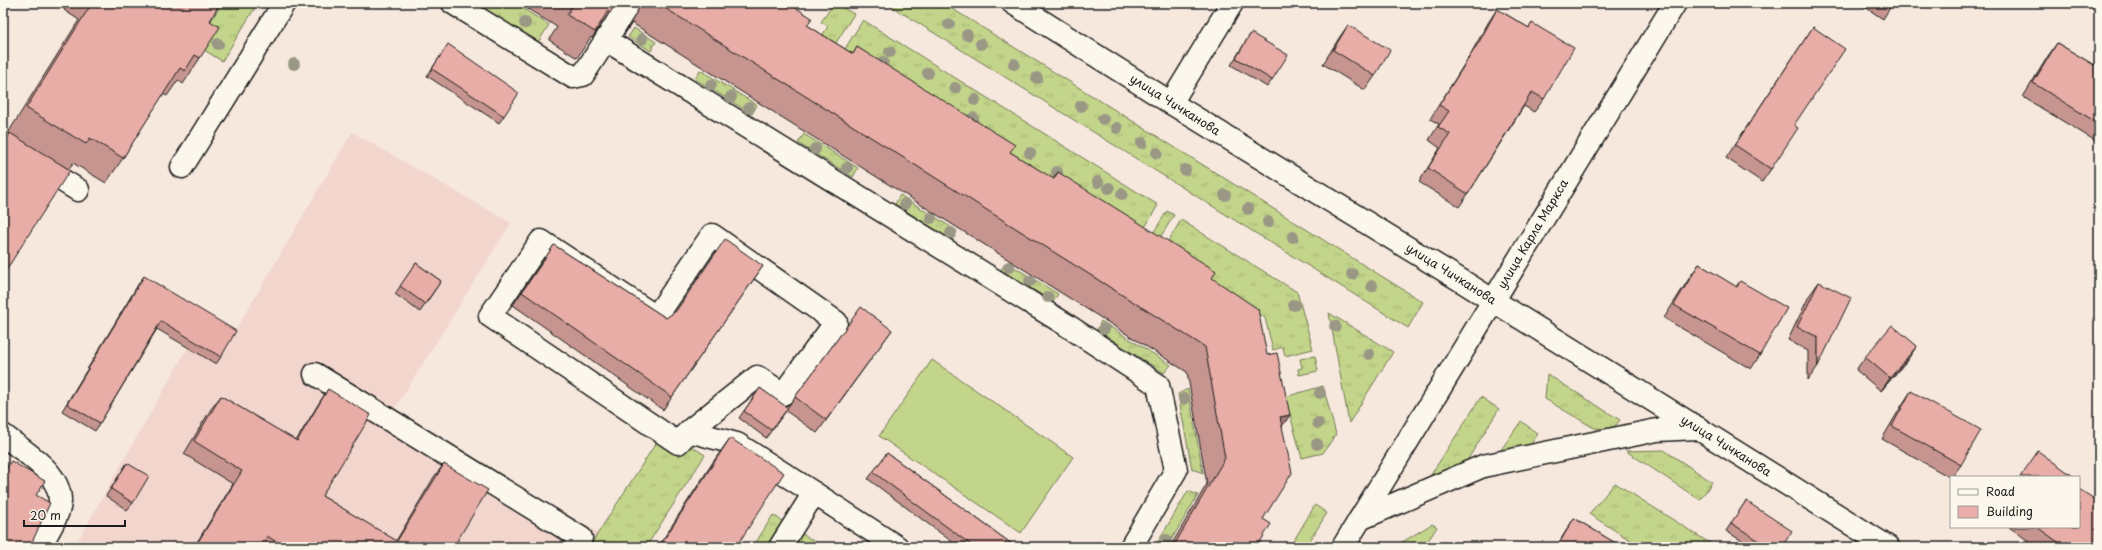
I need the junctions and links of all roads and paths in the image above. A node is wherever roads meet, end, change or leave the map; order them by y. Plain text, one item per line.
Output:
1 (284, 3) edge
2 (453, 3) edge
3 (629, 3) edge
4 (1014, 3) edge
5 (1232, 3) edge
6 (1676, 3) edge
7 (606, 40) junction
8 (1171, 103) junction
9 (3, 144) edge
10 (182, 166) dead end
11 (78, 190) dead end
12 (1493, 300) junction
13 (315, 374) dead end
14 (1698, 428) junction
15 (689, 431) junction
16 (3, 435) edge
17 (814, 493) junction
18 (1360, 518) junction
19 (40, 547) edge
20 (575, 547) edge
21 (780, 547) edge
22 (897, 547) edge
23 (1131, 547) edge
24 (1343, 547) edge
25 (1888, 547) edge

1 - 10 main road
2 - 7 main road
3 - 7 main road
4 - 8 main road, улица Чичканова
5 - 8 main road
6 - 12 main road, улица Карла Маркса
7 - 23 main road
8 - 12 main road, улица Чичканова
9 - 11 main road
12 - 14 main road, улица Чичканова
12 - 18 main road, улица Карла Маркса
13 - 20 main road
14 - 18 main road
14 - 25 main road, улица Чичканова
15 - 15 main road
15 - 17 main road
16 - 19 main road
17 - 21 main road
17 - 22 main road
18 - 24 main road, улица Карла Маркса

